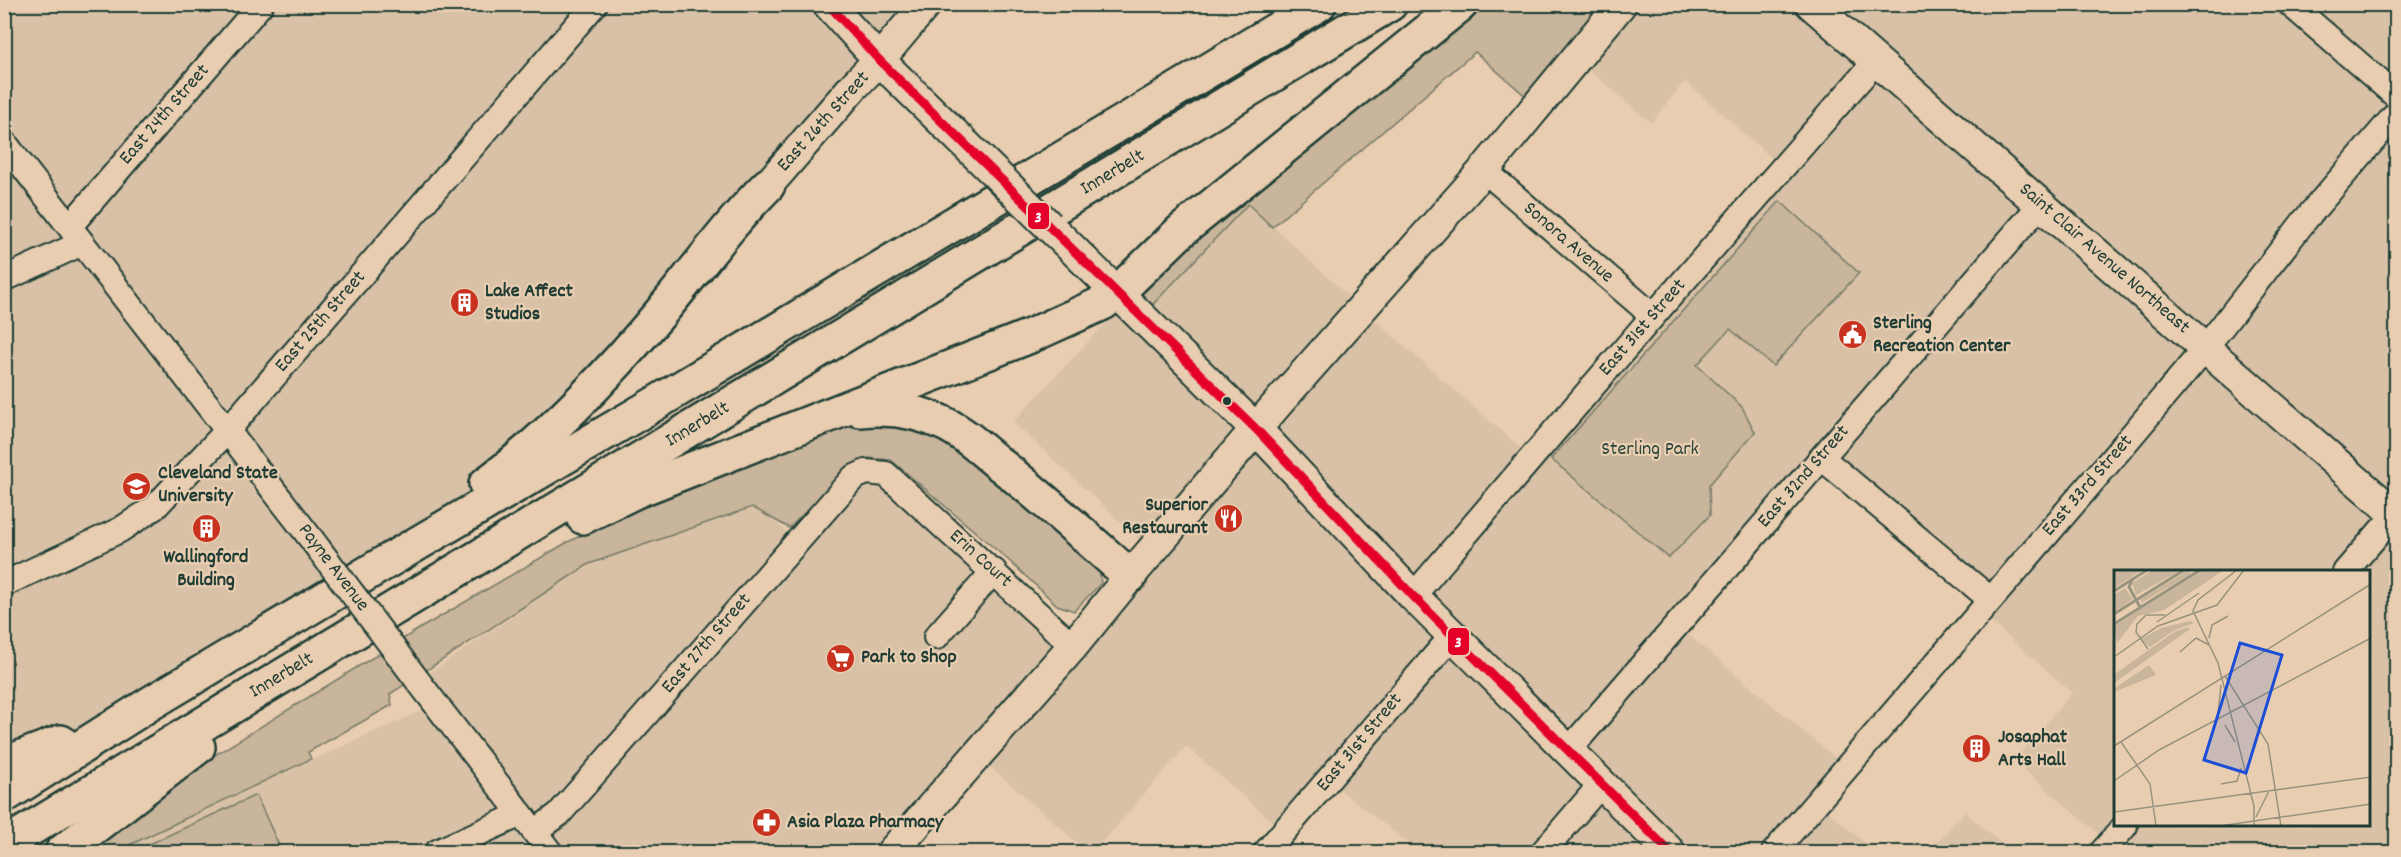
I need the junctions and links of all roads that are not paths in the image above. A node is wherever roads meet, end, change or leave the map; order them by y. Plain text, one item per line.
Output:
1 (261, 4) edge
2 (595, 4) edge
3 (828, 4) edge
4 (926, 4) edge
5 (1319, 4) edge
6 (1390, 4) edge
7 (1461, 4) edge
8 (1621, 4) edge
9 (1811, 4) edge
10 (2290, 4) edge
11 (879, 60) junction
12 (1876, 61) junction
13 (2397, 96) edge
14 (2397, 114) edge
15 (4, 142) edge
16 (1484, 170) junction
17 (768, 185) joint
18 (2041, 204) junction
19 (76, 235) junction
20 (4, 279) edge
21 (1118, 292) junction
22 (1653, 316) junction
23 (2206, 347) junction
24 (837, 413) junction
25 (1257, 430) junction
26 (227, 431) junction
27 (1822, 458) junction
28 (886, 474) joint
29 (2396, 514) edge
30 (376, 568) junction
31 (2346, 570) edge
32 (994, 571) junction
33 (1130, 576) junction
34 (4, 584) edge
35 (1413, 596) junction
36 (1990, 599) junction
37 (395, 609) junction
38 (1453, 635) junction
39 (936, 637) dead end
40 (1073, 646) junction
41 (274, 680) junction
42 (151, 703) junction
43 (1568, 752) junction
44 (4, 764) edge
45 (1602, 783) junction
46 (4, 796) edge
47 (528, 823) junction
48 (2123, 827) edge
49 (4, 845) edge
50 (62, 852) edge
51 (437, 852) edge
52 (550, 852) edge
53 (892, 852) edge
54 (1266, 852) edge
55 (1543, 852) edge
56 (1670, 852) edge
57 (1774, 852) edge
58 (2102, 852) edge

1 - 19 street, East 24th Street
2 - 26 street, East 25th Street
3 - 11 main road
4 - 11 main road, East 26th Street
5 - 30 highway, Innerbelt
6 - 37 highway, Innerbelt
7 - 21 highway
8 - 16 main road
9 - 12 main road, Saint Clair Avenue Northeast
10 - 13 street
11 - 17 main road, East 26th Street
11 - 21 main road, bridge
12 - 18 main road, Saint Clair Avenue Northeast
12 - 22 street, East 31st Street
14 - 23 street, East 33rd Street
15 - 19 street, Payne Avenue
16 - 22 street, Sonora Avenue
16 - 25 main road
17 - 30 highway
18 - 23 main road, Saint Clair Avenue Northeast
18 - 27 street, East 32nd Street
19 - 20 street, East 24th Street
19 - 26 street, Payne Avenue
21 - 24 highway
21 - 25 main road
22 - 35 street, East 31st Street
23 - 29 main road, Saint Clair Avenue Northeast
23 - 36 street, East 33rd Street
24 - 33 highway
24 - 37 highway
25 - 33 main road
25 - 35 main road
26 - 34 street, East 25th Street
26 - 47 street, Payne Avenue, bridge
27 - 36 street
27 - 43 street, East 32nd Street
28 - 32 street, Erin Court
28 - 47 street, East 27th Street
29 - 31 street
30 - 42 highway, Innerbelt
32 - 39 street
32 - 40 street, Erin Court
33 - 40 main road
35 - 38 main road
36 - 57 street, East 33rd Street
37 - 41 highway, Innerbelt
38 - 43 main road
38 - 54 street, East 31st Street
40 - 53 main road
41 - 49 highway, Innerbelt
41 - 50 highway
42 - 44 highway
42 - 46 highway, Innerbelt
43 - 45 main road
45 - 55 street
45 - 56 main road
47 - 51 street, East 27th Street
47 - 52 street, Payne Avenue
48 - 58 street

